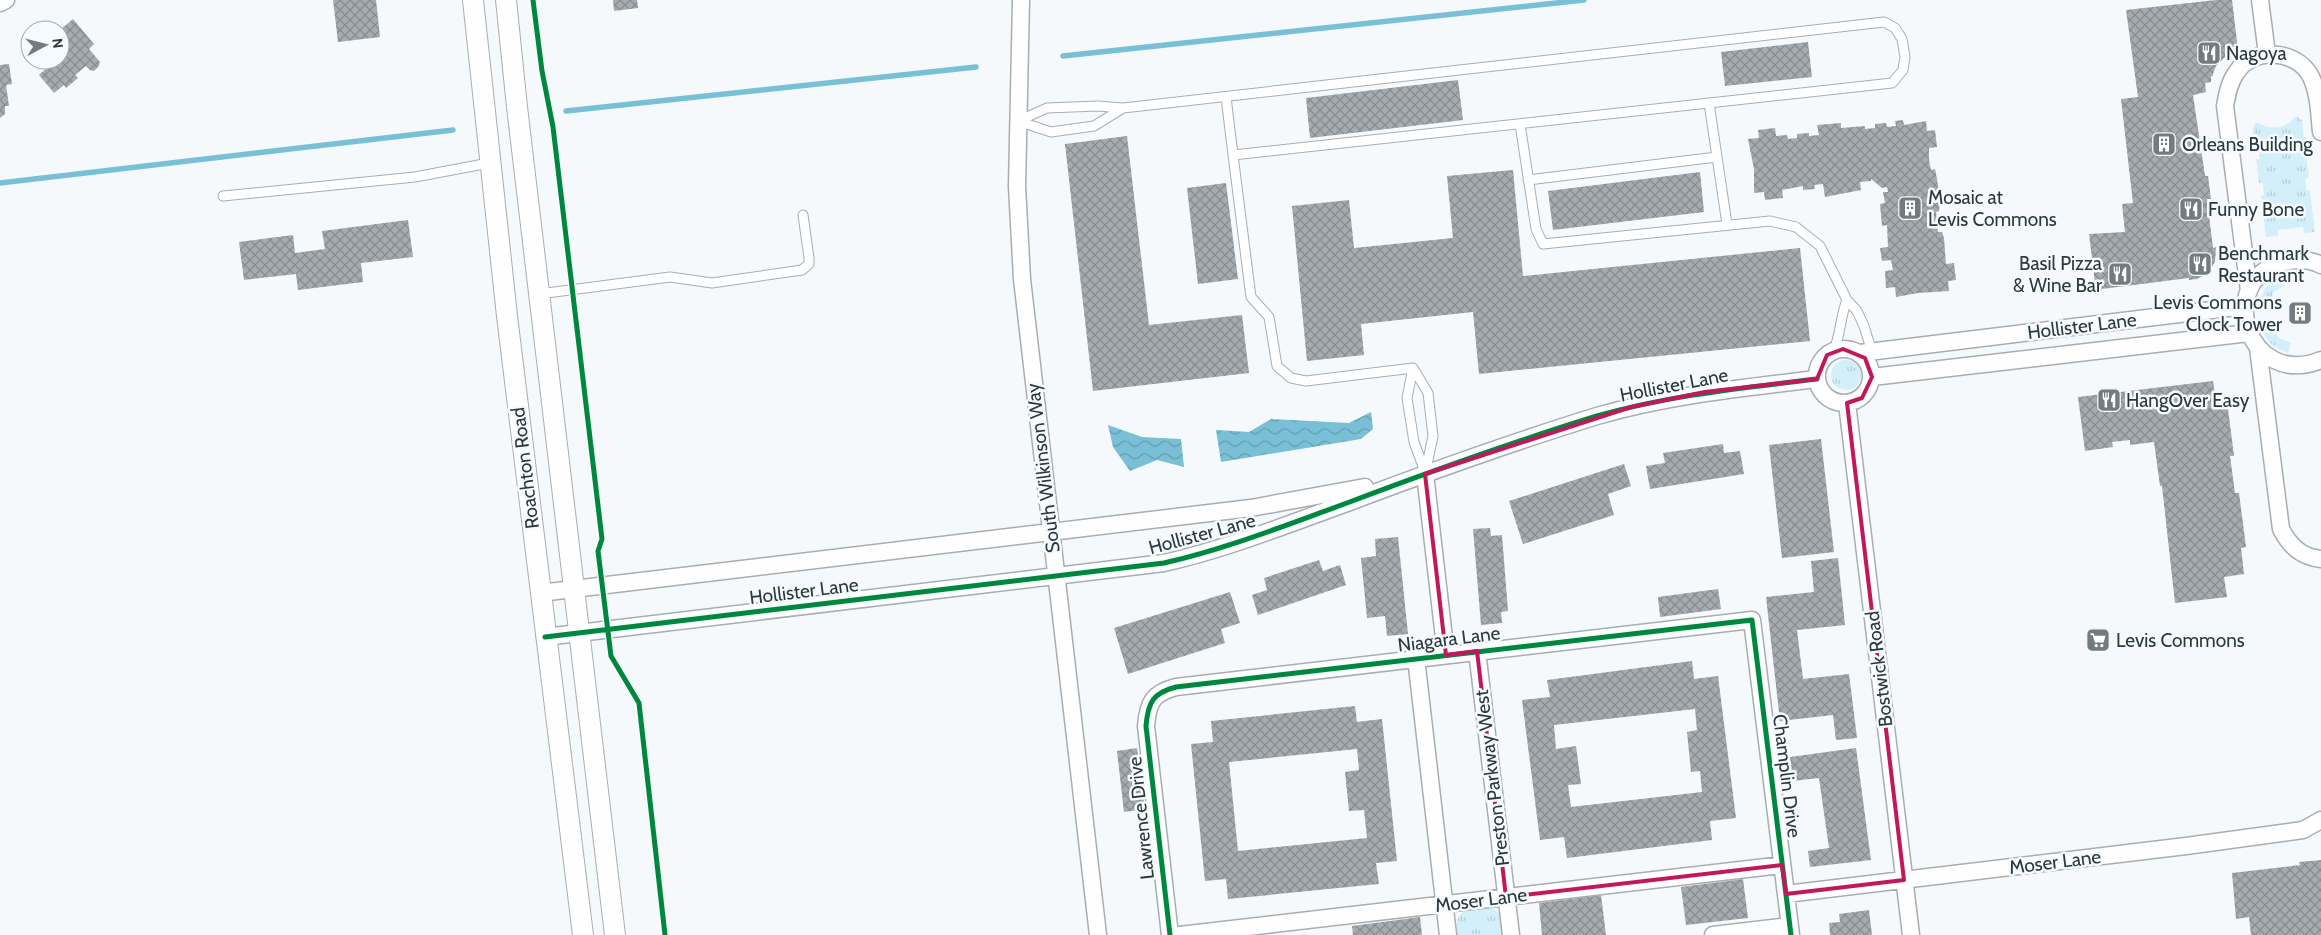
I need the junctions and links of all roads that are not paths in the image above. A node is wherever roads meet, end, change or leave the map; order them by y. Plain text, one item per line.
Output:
1 (6, 0) edge
2 (473, 0) edge
3 (506, 0) edge
4 (1022, 0) edge
5 (2260, 0) edge
6 (0, 3) edge
7 (2267, 54) junction
8 (1226, 97) junction
9 (1709, 103) junction
10 (1123, 108) junction
11 (1018, 121) junction
12 (1520, 124) junction
13 (2321, 132) edge
14 (1233, 155) junction
15 (1717, 156) junction
16 (490, 162) junction
17 (1528, 180) junction
18 (223, 196) dead end
19 (803, 215) dead end
20 (1727, 224) junction
21 (2321, 265) edge
22 (539, 294) junction
23 (2247, 299) junction
24 (1847, 300) junction
25 (2248, 333) junction
26 (2258, 348) junction
27 (1834, 350) junction
28 (1866, 353) junction
29 (2321, 360) edge
30 (1414, 368) junction
31 (1872, 377) junction
32 (1817, 379) junction
33 (1847, 404) junction
34 (1426, 474) junction
35 (1051, 533) junction
36 (2321, 559) edge
37 (1056, 576) junction
38 (574, 588) junction
39 (540, 593) junction
40 (1752, 620) joint
41 (579, 632) junction
42 (545, 637) junction
43 (1477, 651) junction
44 (1446, 655) junction
45 (1416, 658) junction
46 (1153, 699) joint
47 (2321, 820) edge
48 (1782, 865) junction
49 (1904, 880) junction
50 (1786, 894) junction
51 (1506, 897) junction
52 (1444, 904) junction
53 (1790, 931) edge
54 (583, 935) edge
55 (615, 935) edge
56 (1098, 935) edge
57 (1170, 935) edge
58 (1180, 935) edge
59 (1448, 935) edge
60 (1511, 935) edge
61 (1713, 935) edge
62 (1910, 935) edge

1 - 6 street
2 - 16 street, Roachton Road
3 - 22 street, Roachton Road
4 - 11 street, South Wilkinson Way
5 - 7 street
7 - 13 street
7 - 23 street
8 - 9 lane
8 - 10 lane
8 - 14 lane
9 - 12 lane
9 - 15 lane
10 - 11 lane
10 - 11 lane
11 - 35 street, South Wilkinson Way
12 - 14 lane
12 - 17 lane
14 - 30 lane
15 - 17 lane
15 - 20 lane
16 - 18 lane
16 - 39 street, Roachton Road
17 - 20 lane
19 - 22 lane
20 - 24 lane
21 - 23 street
22 - 38 street, Roachton Road
23 - 25 street
23 - 28 street, Hollister Lane
24 - 27 lane
24 - 28 lane
25 - 26 street
25 - 31 street, Hollister Lane
26 - 29 street
26 - 36 street
27 - 28 street, Hollister Lane
27 - 32 street
28 - 31 street
30 - 34 lane
30 - 34 lane
31 - 33 street
32 - 33 street
32 - 34 street, Hollister Lane
33 - 49 street, Bostwick Road
34 - 35 street, Hollister Lane
34 - 37 street, Hollister Lane
34 - 44 street
35 - 37 street, South Wilkinson Way
35 - 38 street, Hollister Lane
37 - 41 street, Hollister Lane
37 - 56 street, South Wilkinson Way
38 - 39 street, Hollister Lane
38 - 41 street, Roachton Road
39 - 42 street, Roachton Road
40 - 43 street, Niagara Lane
40 - 48 street, Champlin Drive
41 - 42 street, Hollister Lane
41 - 55 street, Roachton Road
42 - 54 street, Roachton Road
43 - 44 street, Niagara Lane
43 - 51 street, Preston Parkway West
44 - 45 street, Niagara Lane
45 - 46 street, Niagara Lane
45 - 52 street
46 - 57 street, Lawrence Drive
47 - 49 street, Moser Lane
48 - 50 street, Champlin Drive
48 - 51 street, Moser Lane
49 - 50 street, Moser Lane
49 - 62 street, Bostwick Road
50 - 53 street, Champlin Drive
51 - 52 street, Moser Lane
51 - 60 street, Preston Parkway West
52 - 58 street, Moser Lane
52 - 59 street
53 - 61 street

